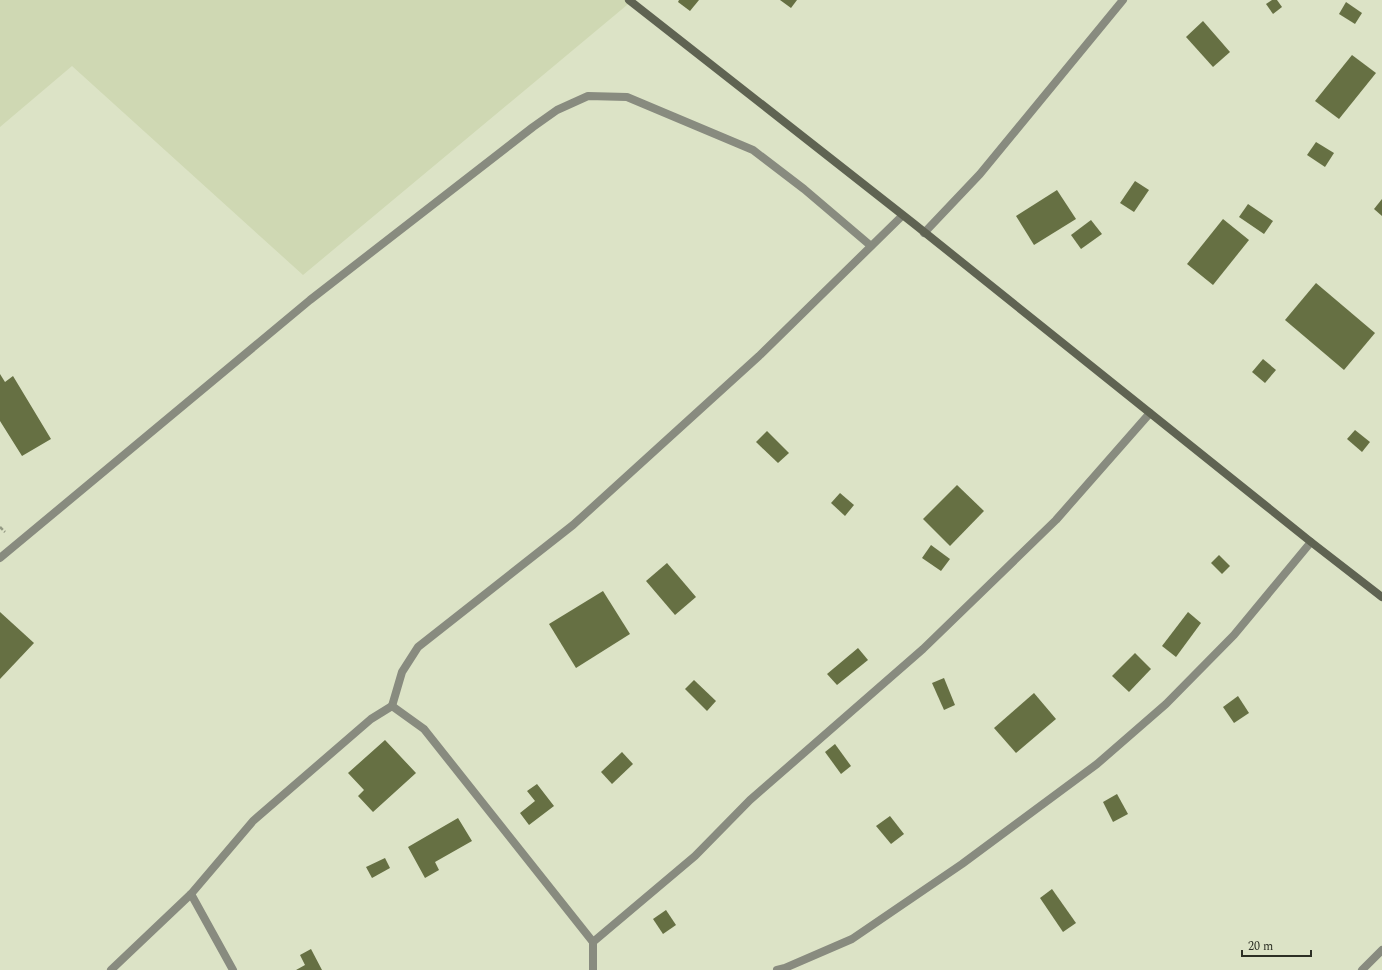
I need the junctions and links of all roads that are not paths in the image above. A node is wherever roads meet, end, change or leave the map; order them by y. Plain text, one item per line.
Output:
1 (629, 0) edge
2 (1123, 0) edge
3 (902, 216) junction
4 (924, 233) junction
5 (871, 246) junction
6 (1150, 413) junction
7 (1311, 542) junction
8 (0, 558) edge
9 (1382, 597) edge
10 (392, 706) junction
11 (191, 894) junction
12 (593, 942) junction
13 (1382, 950) edge
14 (111, 970) edge
15 (233, 970) edge
16 (593, 970) edge
17 (777, 970) edge
18 (1362, 970) edge

1 - 3 street
2 - 4 street
3 - 4 street
3 - 5 street
4 - 6 street
5 - 8 street
5 - 10 street
6 - 7 street
6 - 12 street
7 - 9 street
7 - 17 street
10 - 11 street
10 - 12 street
11 - 14 street
11 - 15 street
12 - 16 street
13 - 18 street

